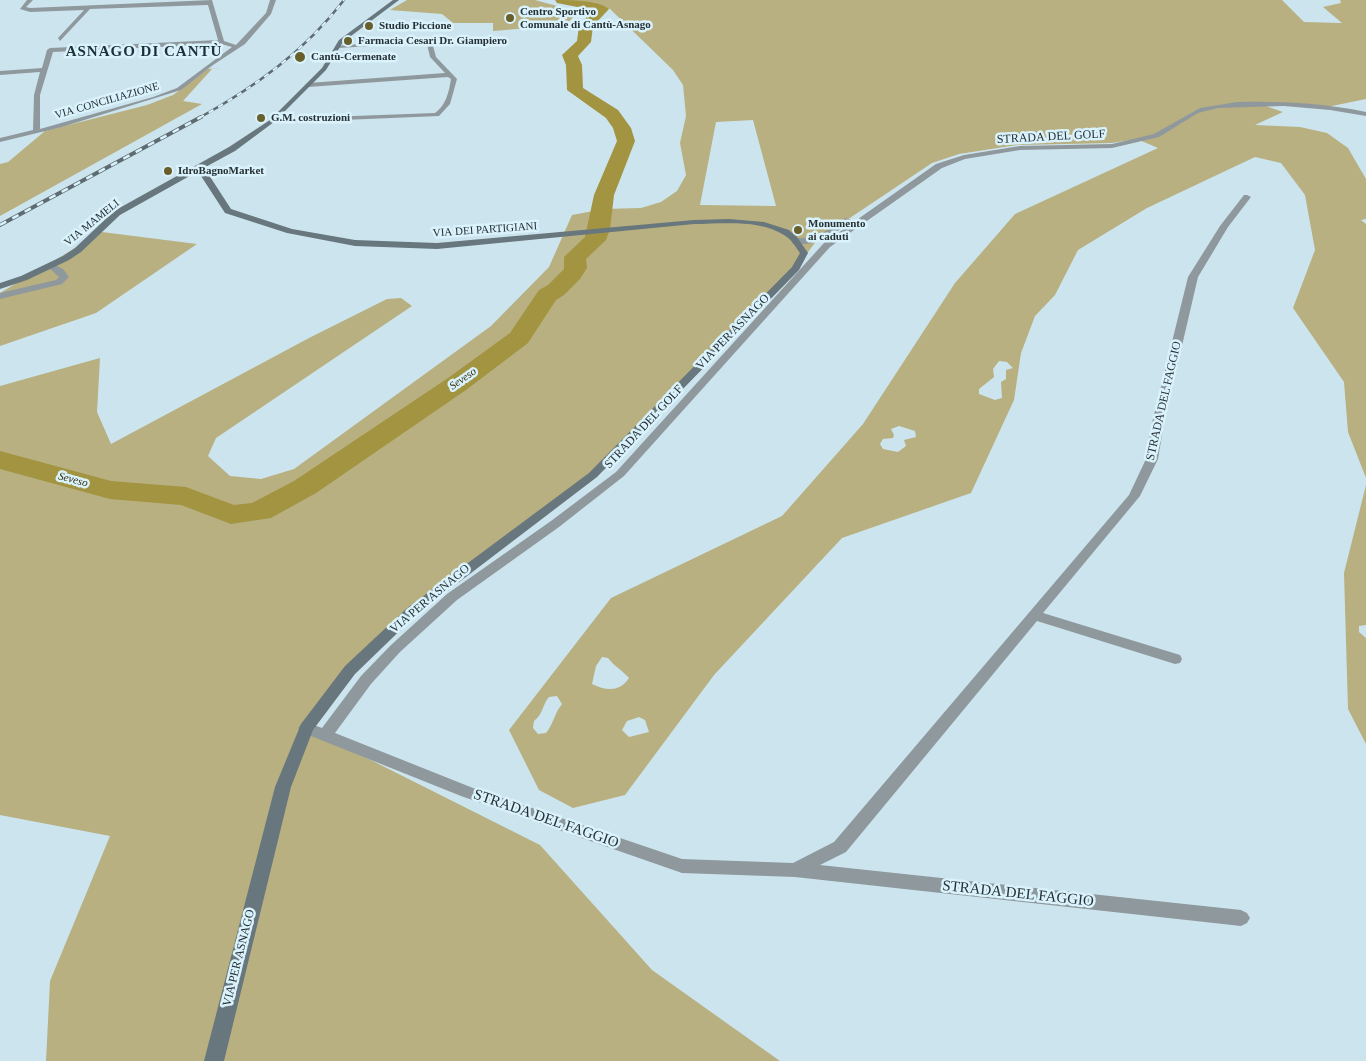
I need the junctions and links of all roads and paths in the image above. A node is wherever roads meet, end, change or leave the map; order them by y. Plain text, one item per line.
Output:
1 (30, 0) edge
2 (273, 0) edge
3 (396, 0) edge
4 (209, 2) edge
5 (88, 8) junction
6 (60, 39) dead end
7 (221, 42) junction
8 (338, 46) junction
9 (237, 47) junction
10 (43, 70) junction
11 (0, 73) edge
12 (450, 75) junction
13 (308, 85) junction
14 (1366, 116) edge
15 (272, 121) junction
16 (36, 132) junction
17 (1137, 139) junction
18 (0, 140) edge
19 (194, 170) junction
20 (1247, 197) dead end
21 (797, 241) junction
22 (51, 266) junction
23 (0, 286) edge
24 (0, 296) edge
25 (1036, 616) junction
26 (1175, 659) dead end
27 (306, 728) junction
28 (326, 735) junction
29 (795, 870) junction
30 (1241, 918) dead end
31 (214, 1061) edge

1 - 5 street
2 - 9 street, VIA CONCILIAZIONE
3 - 8 street, VIA MAMELI
4 - 5 street
4 - 7 street
5 - 6 street
7 - 9 street
7 - 10 street
8 - 12 street
8 - 13 street, VIA MAMELI
9 - 16 street, VIA CONCILIAZIONE
10 - 11 street
10 - 16 street
12 - 13 street
12 - 15 street
13 - 15 street, VIA MAMELI
14 - 17 street, STRADA DEL GOLF
15 - 19 street, VIA MAMELI
16 - 18 street, VIA CONCILIAZIONE
17 - 21 street, STRADA DEL GOLF
17 - 28 street, STRADA DEL GOLF
19 - 21 street, VIA DEI PARTIGIANI
19 - 22 street, VIA MAMELI
20 - 25 street, STRADA DEL FAGGIO
21 - 27 street, VIA PER ASNAGO
22 - 23 street, VIA MAMELI
22 - 24 street
25 - 26 street
25 - 29 street, STRADA DEL FAGGIO
27 - 28 street, STRADA DEL FAGGIO
27 - 31 street, VIA PER ASNAGO
28 - 29 street, STRADA DEL FAGGIO
29 - 30 street, STRADA DEL FAGGIO

